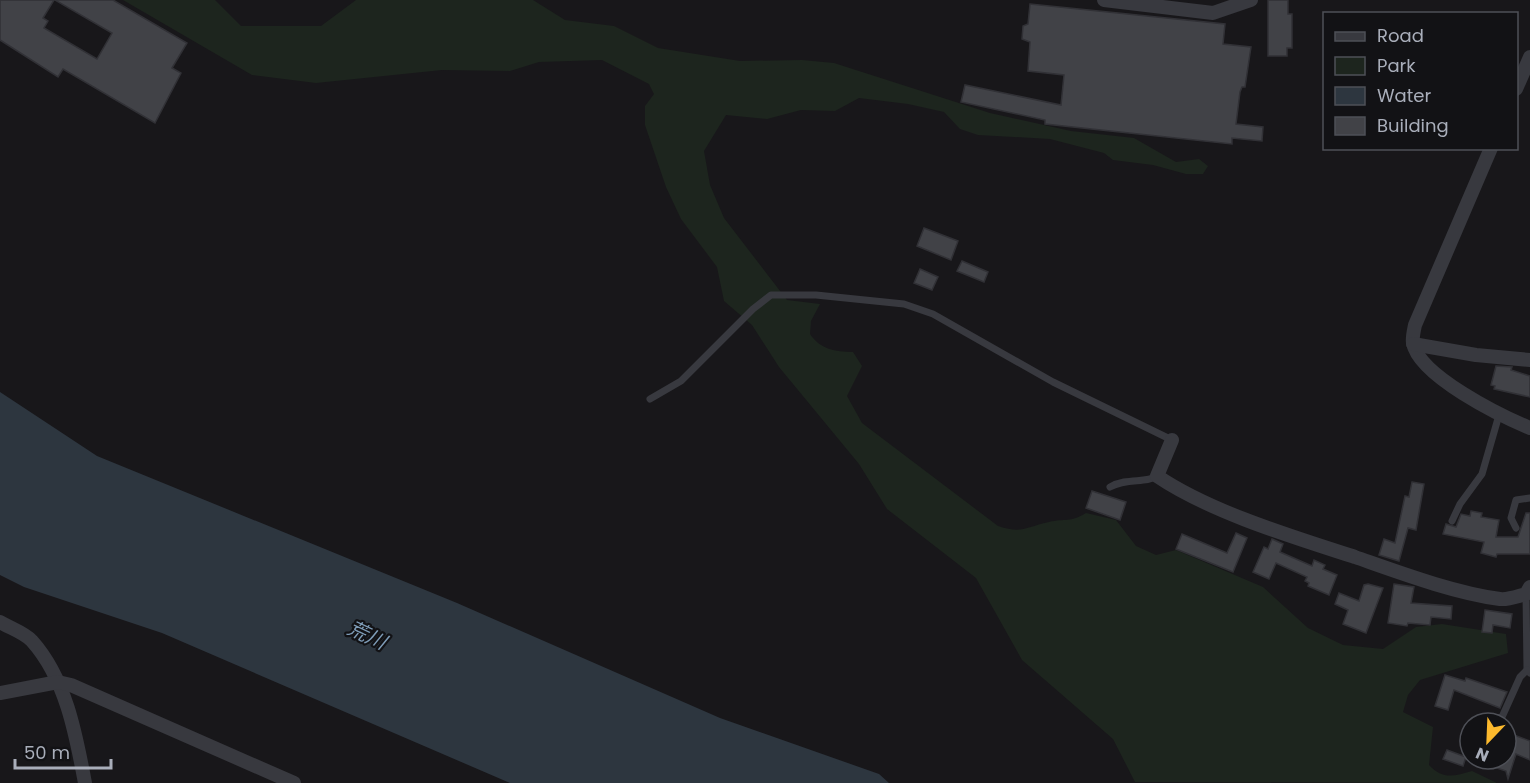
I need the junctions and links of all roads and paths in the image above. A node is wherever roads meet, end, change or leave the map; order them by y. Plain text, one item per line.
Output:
1 (1104, 0) edge
2 (1251, 0) edge
3 (1530, 57) edge
4 (1518, 84) edge
5 (1490, 150) edge
6 (1413, 344) junction
7 (1530, 360) edge
8 (650, 399) dead end
9 (1499, 415) junction
10 (1530, 428) edge
11 (1172, 440) joint
12 (1157, 476) junction
13 (1110, 487) dead end
14 (1530, 498) edge
15 (1452, 521) dead end
16 (1516, 528) dead end
17 (1528, 591) edge
18 (0, 622) edge
19 (1528, 672) edge
20 (58, 682) junction
21 (0, 693) edge
22 (1505, 711) edge
23 (86, 783) edge
24 (294, 783) edge

1 - 2 street
3 - 4 street
5 - 6 street
6 - 7 street
6 - 9 street
8 - 11 lane
9 - 10 street
9 - 15 lane
11 - 12 street
12 - 13 lane
12 - 17 street
14 - 16 lane
17 - 19 lane
18 - 20 street
19 - 22 lane
20 - 21 street
20 - 23 street
20 - 24 street

